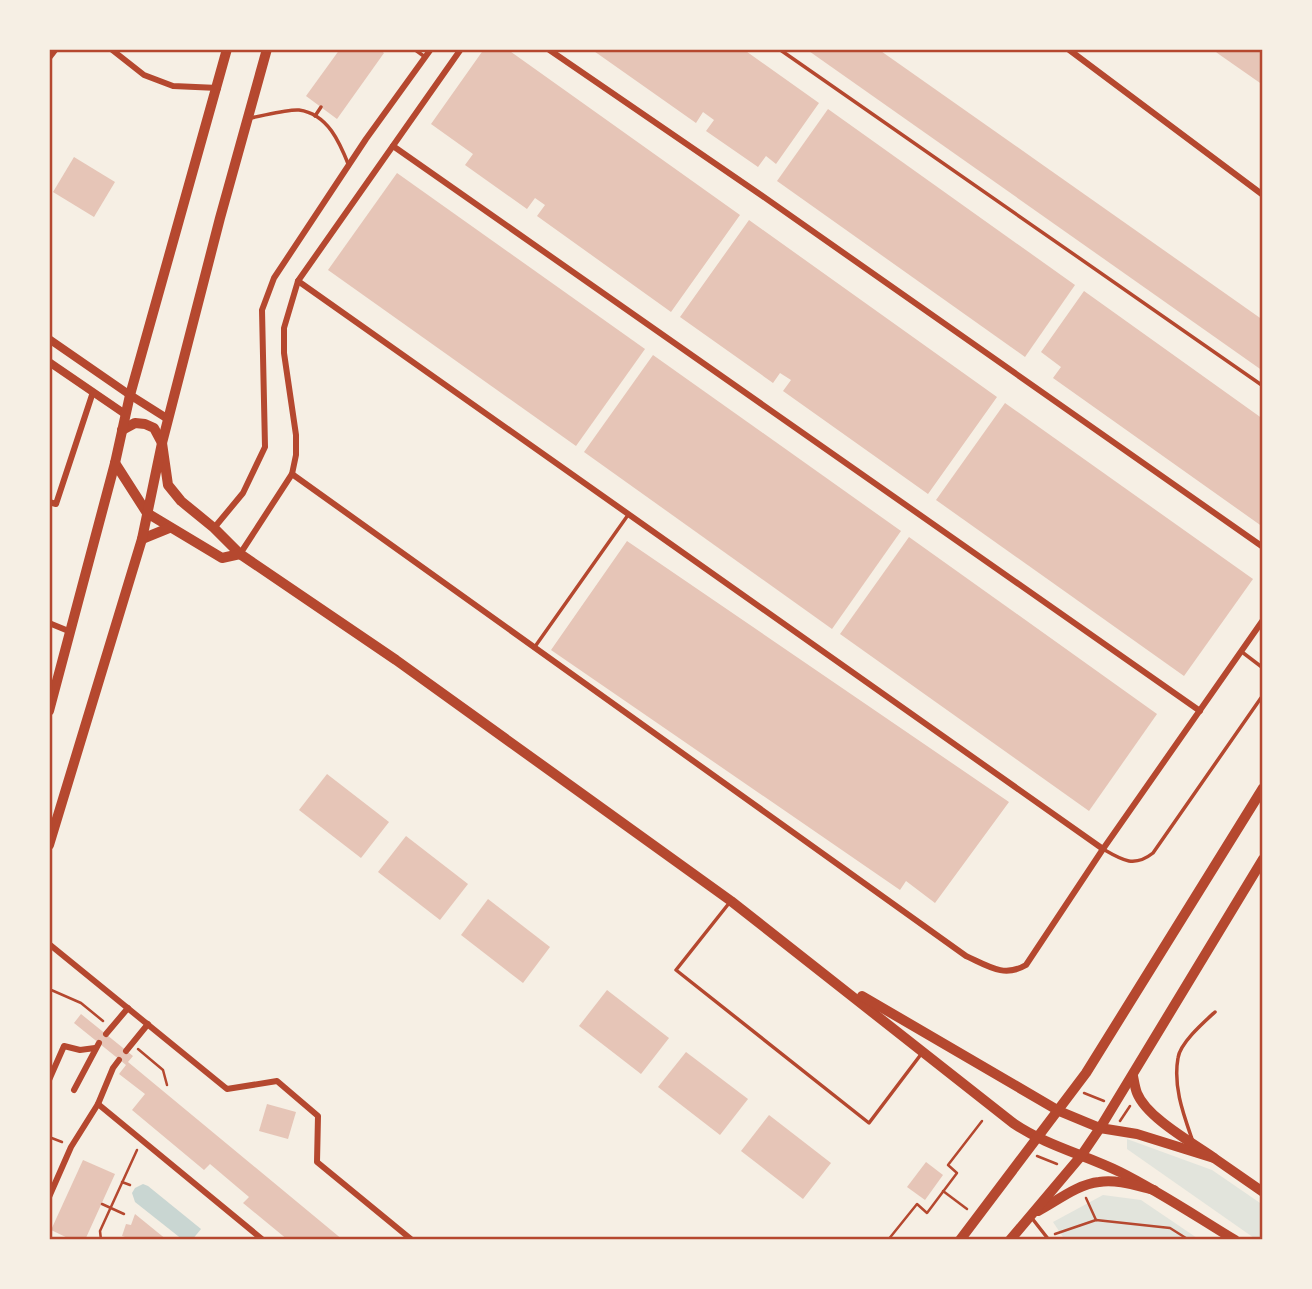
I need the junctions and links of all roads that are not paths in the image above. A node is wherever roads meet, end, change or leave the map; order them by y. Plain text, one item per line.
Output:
1 (56, 49) edge
2 (111, 49) edge
3 (227, 49) edge
4 (267, 49) edge
5 (414, 49) edge
6 (431, 49) edge
7 (461, 49) edge
8 (548, 49) edge
9 (779, 49) edge
10 (1068, 49) edge
11 (425, 57) junction
12 (49, 58) edge
13 (218, 88) junction
14 (321, 107) dead end
15 (315, 116) junction
16 (248, 118) junction
17 (393, 146) junction
18 (349, 166) junction
19 (1263, 195) edge
20 (298, 281) junction
21 (49, 339) edge
22 (49, 362) edge
23 (1263, 386) edge
24 (93, 392) junction
25 (130, 395) junction
26 (125, 414) junction
27 (168, 419) junction
28 (122, 430) junction
29 (162, 443) junction
30 (115, 463) junction
31 (292, 474) junction
32 (49, 502) edge
33 (147, 513) junction
34 (628, 514) junction
35 (169, 528) junction
36 (214, 528) junction
37 (142, 539) junction
38 (1263, 548) edge
39 (240, 554) junction
40 (1263, 620) edge
41 (49, 623) edge
42 (71, 632) junction
43 (534, 648) junction
44 (1241, 651) junction
45 (1263, 668) edge
46 (54, 677) edge
47 (1263, 695) edge
48 (49, 711) edge
49 (1200, 711) junction
50 (1263, 788) edge
51 (49, 845) edge
52 (1103, 849) junction
53 (1263, 859) edge
54 (731, 901) junction
55 (49, 944) edge
56 (832, 978) junction
57 (128, 1007) junction
58 (1215, 1012) dead end
59 (148, 1024) junction
60 (106, 1034) dead end
61 (127, 1051) dead end
62 (923, 1051) junction
63 (119, 1060) dead end
64 (1133, 1076) junction
65 (49, 1080) edge
66 (74, 1090) dead end
67 (98, 1104) junction
68 (1059, 1111) junction
69 (1100, 1128) junction
70 (1037, 1139) junction
71 (1194, 1144) junction
72 (1081, 1156) junction
73 (1214, 1158) junction
74 (1154, 1190) junction
75 (1263, 1192) edge
76 (49, 1197) edge
77 (1030, 1216) junction
78 (256, 1237) edge
79 (1047, 1238) edge
80 (263, 1240) edge
81 (412, 1240) edge
82 (960, 1240) edge
83 (1010, 1240) edge
84 (1236, 1240) edge

1 - 12 street
2 - 13 street
3 - 13 main road
4 - 16 main road
5 - 11 lane
6 - 11 street
7 - 17 street
8 - 38 street
9 - 23 lane
10 - 19 street
11 - 18 street
13 - 25 main road
14 - 15 lane
15 - 16 lane
15 - 18 lane
16 - 27 main road
17 - 20 street
17 - 49 street
18 - 36 street
20 - 31 street
20 - 34 street
21 - 25 street
22 - 24 street
24 - 26 street
24 - 32 street
25 - 26 main road
25 - 27 street
26 - 28 main road
27 - 29 main road
28 - 29 main road
28 - 30 main road
29 - 33 main road
29 - 36 main road
30 - 33 main road
30 - 42 main road
31 - 39 street
31 - 43 street
33 - 35 main road
33 - 37 main road
34 - 43 lane
34 - 52 street
35 - 37 main road
35 - 39 main road
36 - 39 main road
37 - 51 main road
39 - 54 main road
40 - 44 street
41 - 42 street
42 - 46 main road
43 - 52 street
44 - 45 lane
44 - 49 street
46 - 48 main road
47 - 52 lane
49 - 52 street
50 - 68 main road
53 - 64 main road
54 - 56 main road
54 - 62 lane
55 - 57 street
56 - 62 main road
56 - 68 main road
57 - 59 street
57 - 60 street
58 - 71 lane
59 - 61 street
59 - 81 street
62 - 70 main road
63 - 67 street
64 - 69 main road
64 - 71 main road
65 - 66 street
67 - 76 street
67 - 78 street
68 - 69 main road
68 - 70 main road
69 - 72 main road
69 - 73 main road
70 - 72 main road
70 - 82 main road
71 - 73 main road
72 - 74 main road
72 - 77 main road
73 - 75 main road
74 - 77 main road
74 - 84 main road
77 - 79 lane
77 - 83 main road
78 - 80 street

